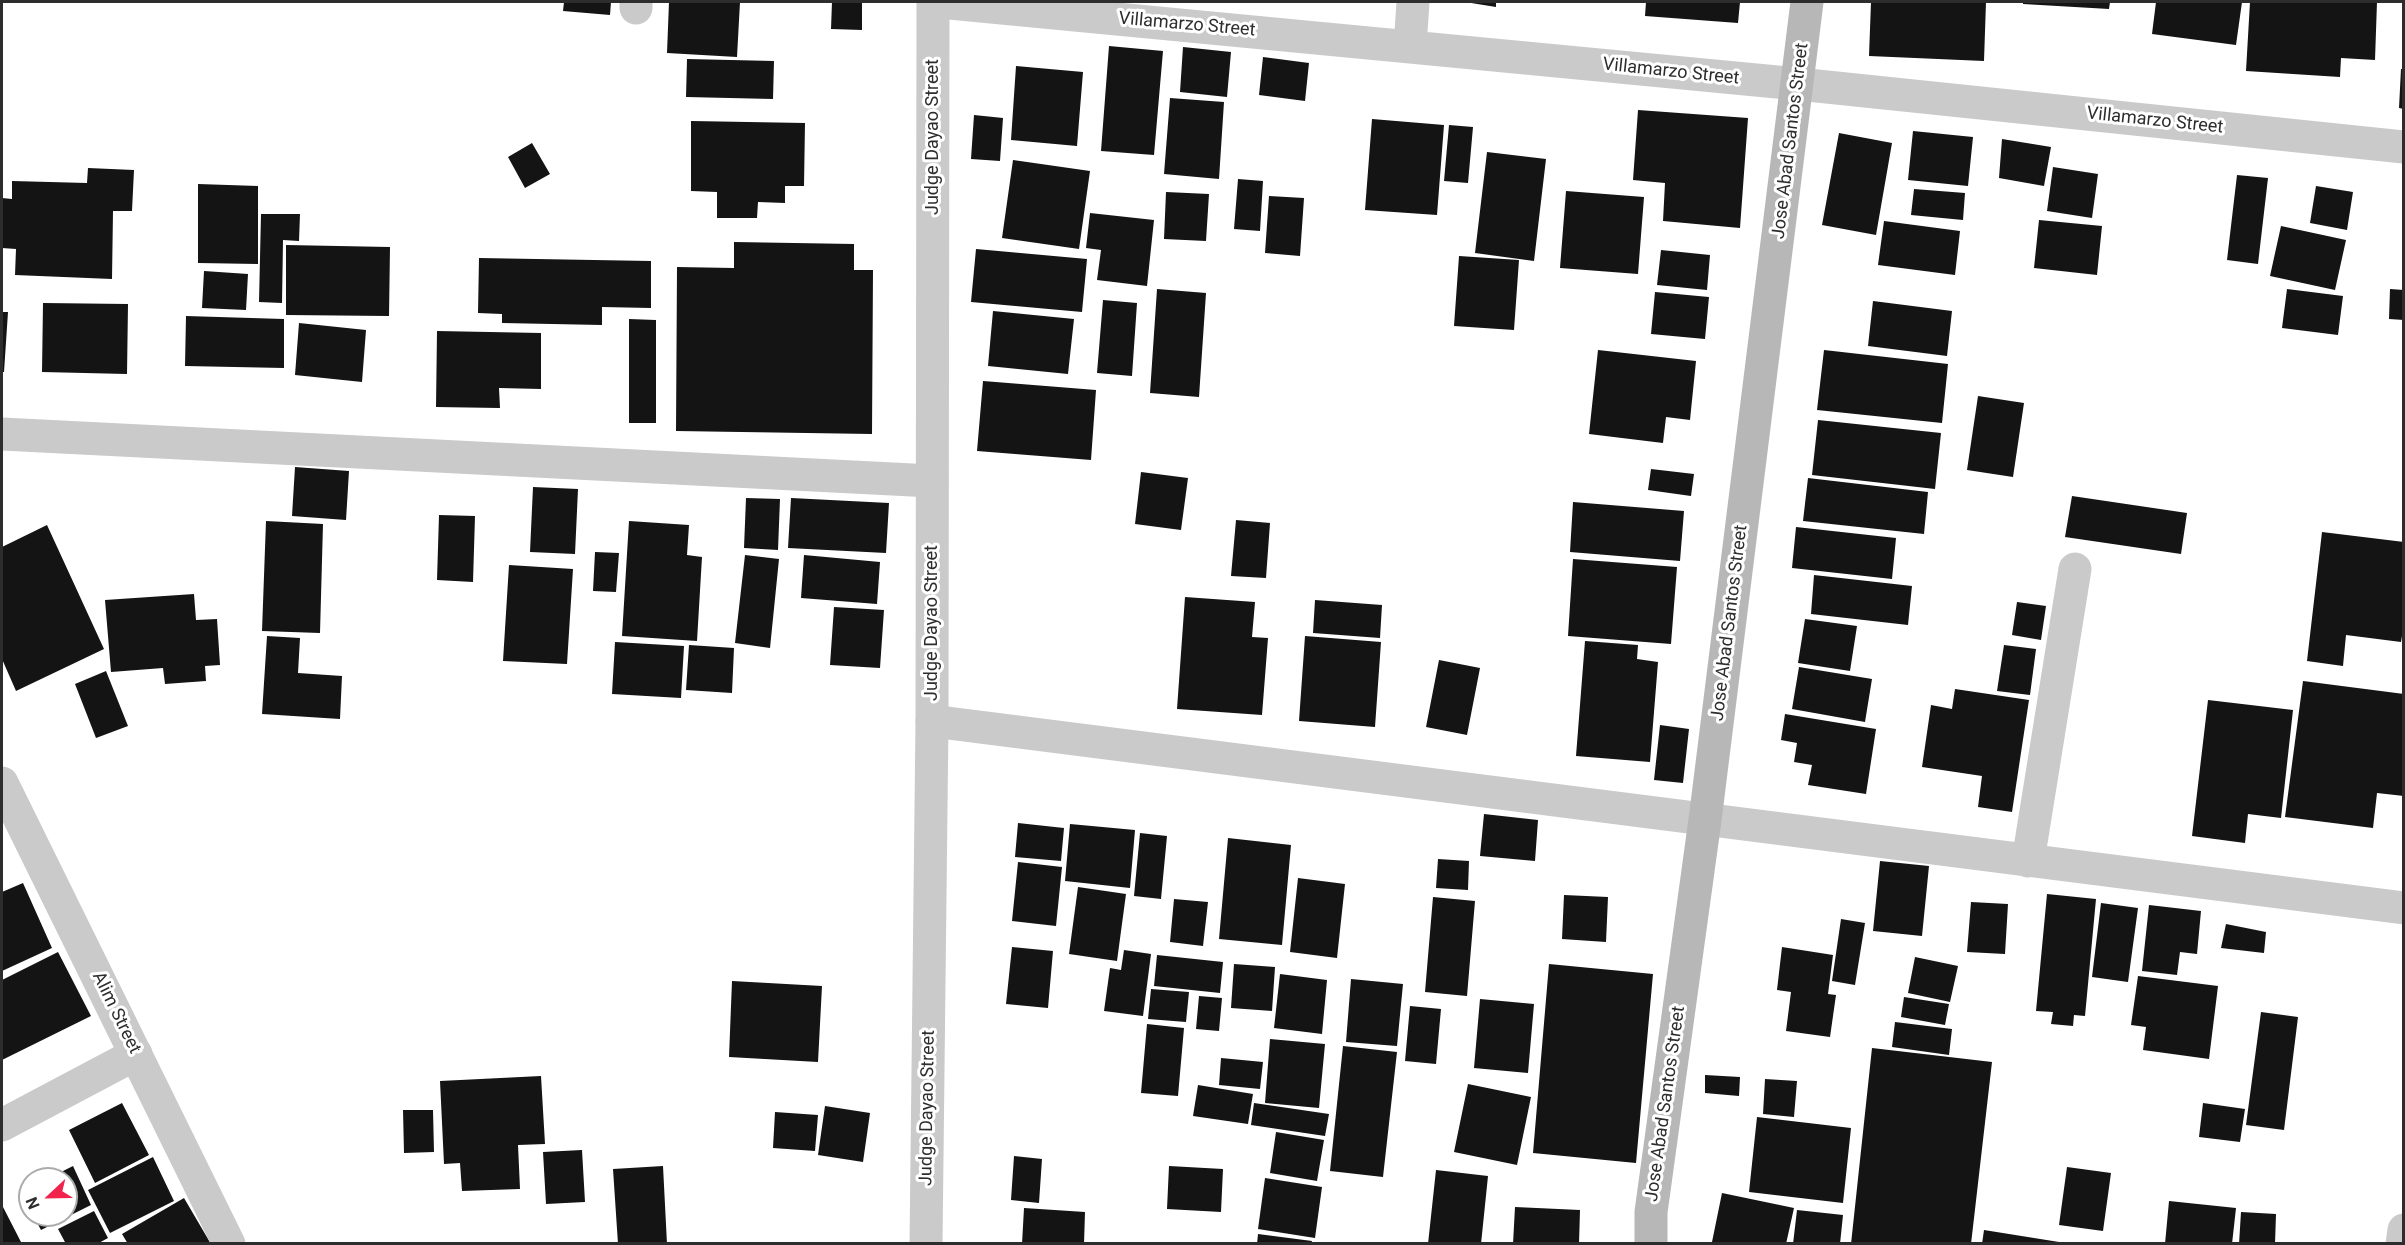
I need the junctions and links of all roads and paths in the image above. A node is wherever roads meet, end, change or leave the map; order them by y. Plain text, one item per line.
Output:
1 (933, 2) edge
2 (939, 2) edge
3 (1413, 2) edge
4 (1807, 2) edge
5 (1410, 47) junction
6 (1798, 84) junction
7 (2403, 147) edge
8 (2, 434) edge
9 (932, 481) junction
10 (2075, 569) dead end
11 (932, 721) junction
12 (2, 783) edge
13 (1705, 820) junction
14 (2028, 861) junction
15 (2403, 908) edge
16 (136, 1054) junction
17 (2, 1125) edge
18 (2403, 1230) edge
19 (229, 1244) edge
20 (926, 1244) edge
21 (1651, 1244) edge
22 (2402, 1244) edge

1 - 9 street, Judge Dayao Street
2 - 5 street, Villamarzo Street
3 - 5 street
4 - 6 main road, Jose Abad Santos Street
5 - 6 street, Villamarzo Street
6 - 7 street, Villamarzo Street
6 - 13 main road, Jose Abad Santos Street
8 - 9 street
9 - 11 street, Judge Dayao Street
10 - 14 street
11 - 13 street
11 - 20 street, Judge Dayao Street
12 - 16 street, Alim Street
13 - 14 street
13 - 21 main road, Jose Abad Santos Street
14 - 15 street
16 - 17 street
16 - 19 street, Alim Street
18 - 22 street

